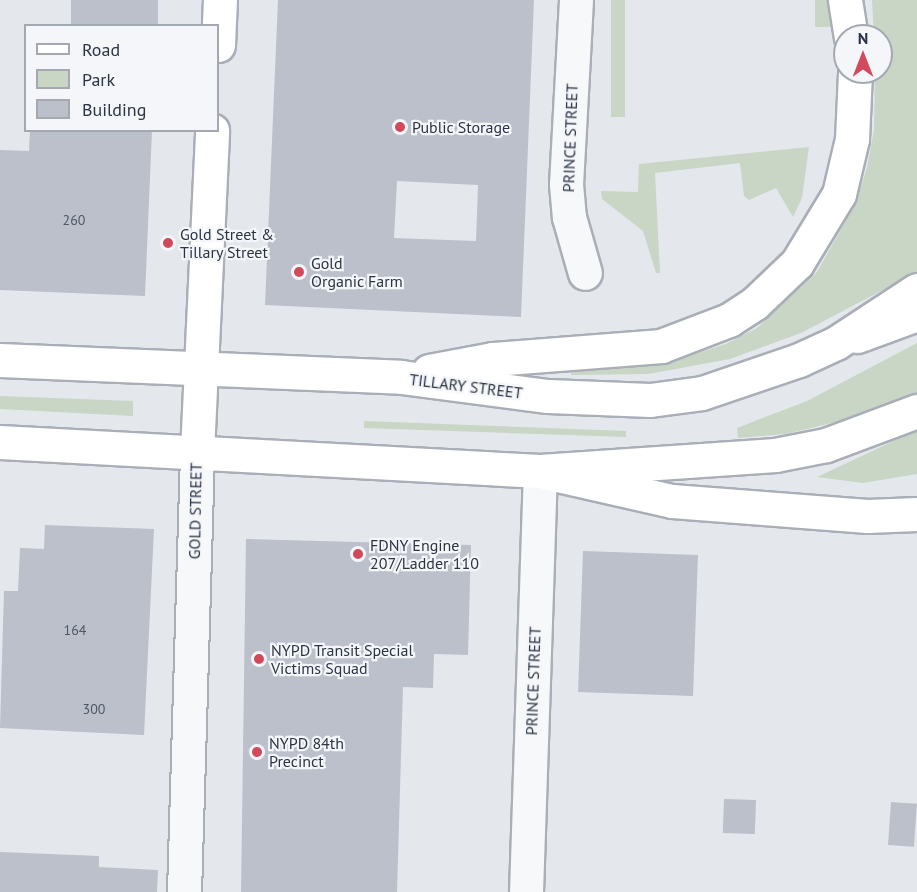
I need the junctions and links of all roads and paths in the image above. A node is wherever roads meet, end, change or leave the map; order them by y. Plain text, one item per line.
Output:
1 (220, 0) edge
2 (576, 0) edge
3 (845, 0) edge
4 (219, 24) edge
5 (850, 24) edge
6 (854, 84) edge
7 (212, 132) edge
8 (585, 273) dead end
9 (917, 290) edge
10 (917, 314) edge
11 (836, 343) junction
12 (0, 360) edge
13 (199, 369) junction
14 (401, 377) junction
15 (917, 411) edge
16 (0, 442) edge
17 (197, 452) junction
18 (540, 471) junction
19 (917, 514) edge
20 (184, 892) edge
21 (526, 892) edge

1 - 4 main road
2 - 8 street, PRINCE STREET
3 - 5 main road
6 - 14 main road
7 - 13 main road, GOLD STREET
9 - 11 main road
10 - 11 main road, TILLARY STREET
11 - 14 main road, TILLARY STREET
12 - 13 main road, TILLARY STREET
13 - 14 main road, TILLARY STREET
13 - 17 main road, GOLD STREET
15 - 18 main road
16 - 17 main road
17 - 18 main road
17 - 20 street, GOLD STREET
18 - 19 main road
18 - 21 street, PRINCE STREET

